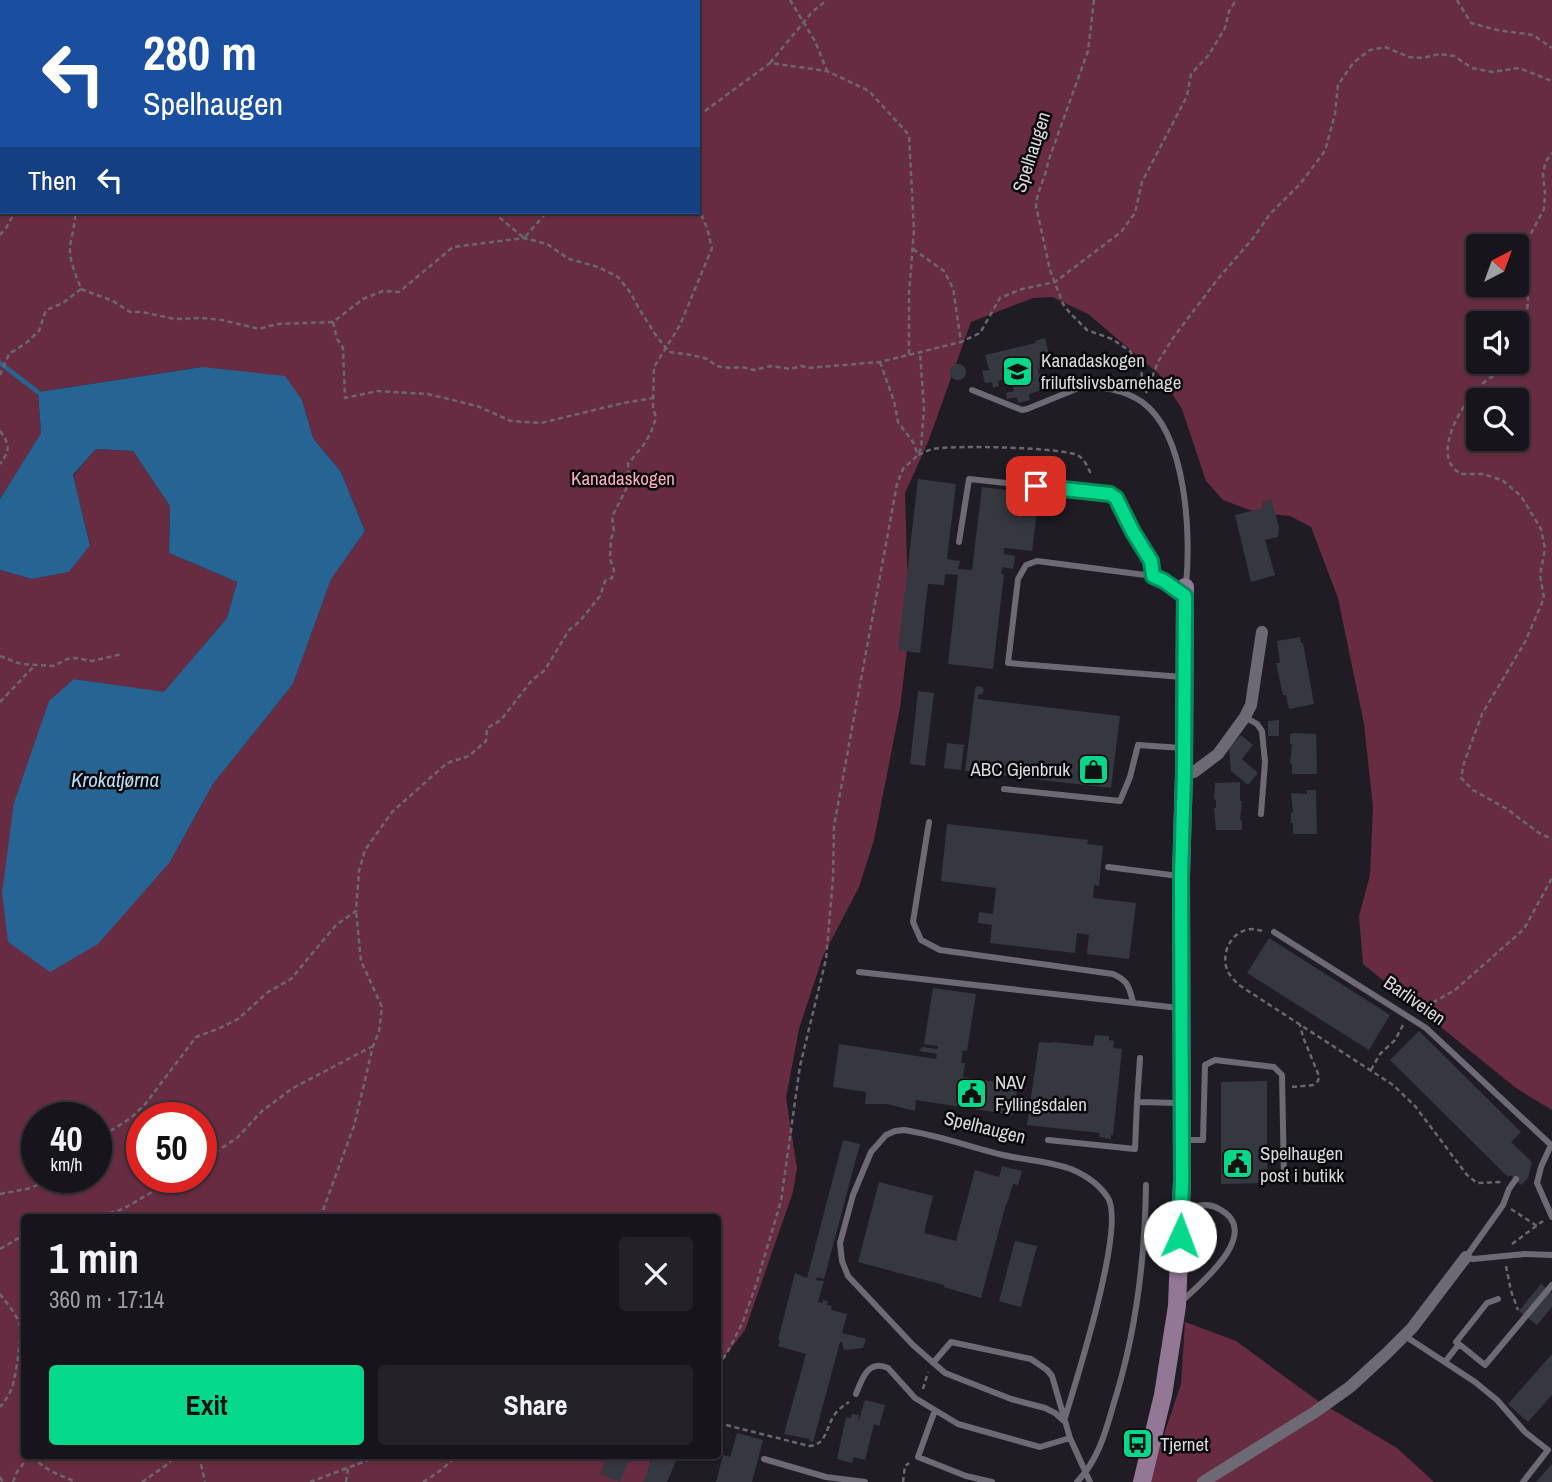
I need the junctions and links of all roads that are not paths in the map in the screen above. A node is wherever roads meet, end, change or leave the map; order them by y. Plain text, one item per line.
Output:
1 (972, 390) dead end
2 (959, 542) dead end
3 (1153, 576) junction
4 (1185, 592) junction
5 (1262, 632) dead end
6 (1184, 677) junction
7 (1245, 718) junction
8 (1184, 748) junction
9 (1184, 773) junction
10 (1004, 789) dead end
11 (1261, 814) dead end
12 (929, 822) dead end
13 (1108, 867) dead end
14 (1181, 876) junction
15 (1274, 932) road end
16 (859, 972) dead end
17 (1133, 1002) junction
18 (1181, 1008) junction
19 (1140, 1058) dead end
20 (1138, 1102) junction
21 (1181, 1103) junction
22 (1048, 1140) dead end
23 (1182, 1140) junction
24 (1551, 1145) edge
25 (1284, 1178) dead end
26 (1516, 1179) dead end
27 (1146, 1185) dead end
28 (1181, 1213) junction
29 (1552, 1216) edge
30 (1552, 1255) edge
31 (1466, 1257) junction
32 (1552, 1285) edge
33 (1498, 1298) dead end
34 (1177, 1306) junction
35 (1405, 1336) junction
36 (1459, 1344) junction
37 (1446, 1362) junction
38 (933, 1363) junction
39 (856, 1394) road end
40 (935, 1410) junction
41 (1064, 1421) junction
42 (1070, 1438) junction
43 (1550, 1448) edge
44 (764, 1459) dead end
45 (826, 1479) edge
46 (865, 1482) edge
47 (992, 1482) edge
48 (1077, 1482) edge
49 (1090, 1482) edge
50 (1142, 1482) edge
51 (1203, 1482) edge
52 (1523, 1482) edge

1 - 4 lane
2 - 3 lane
3 - 4 lane
3 - 6 lane
4 - 6 street
5 - 7 street
6 - 8 street
7 - 9 street
7 - 11 lane
8 - 9 street
8 - 10 lane
9 - 14 street
12 - 17 lane
13 - 14 lane
14 - 18 street
15 - 24 lane, Barliveien
16 - 17 lane
17 - 18 lane
18 - 21 street
19 - 20 lane
20 - 21 lane
20 - 22 lane
21 - 23 street
23 - 25 lane
23 - 28 street
24 - 29 lane, Barliveien
26 - 31 lane
27 - 48 lane
28 - 34 street
28 - 34 lane
30 - 31 lane
31 - 35 street
32 - 36 lane
33 - 36 lane
34 - 50 street
35 - 37 lane
35 - 51 street
36 - 37 lane
37 - 43 lane
38 - 41 lane, Spelhaugen
38 - 41 lane
38 - 41 lane, Spelhaugen
39 - 40 lane
40 - 42 lane
40 - 47 lane
41 - 42 lane
42 - 49 lane
43 - 52 lane
44 - 45 lane
45 - 46 lane

